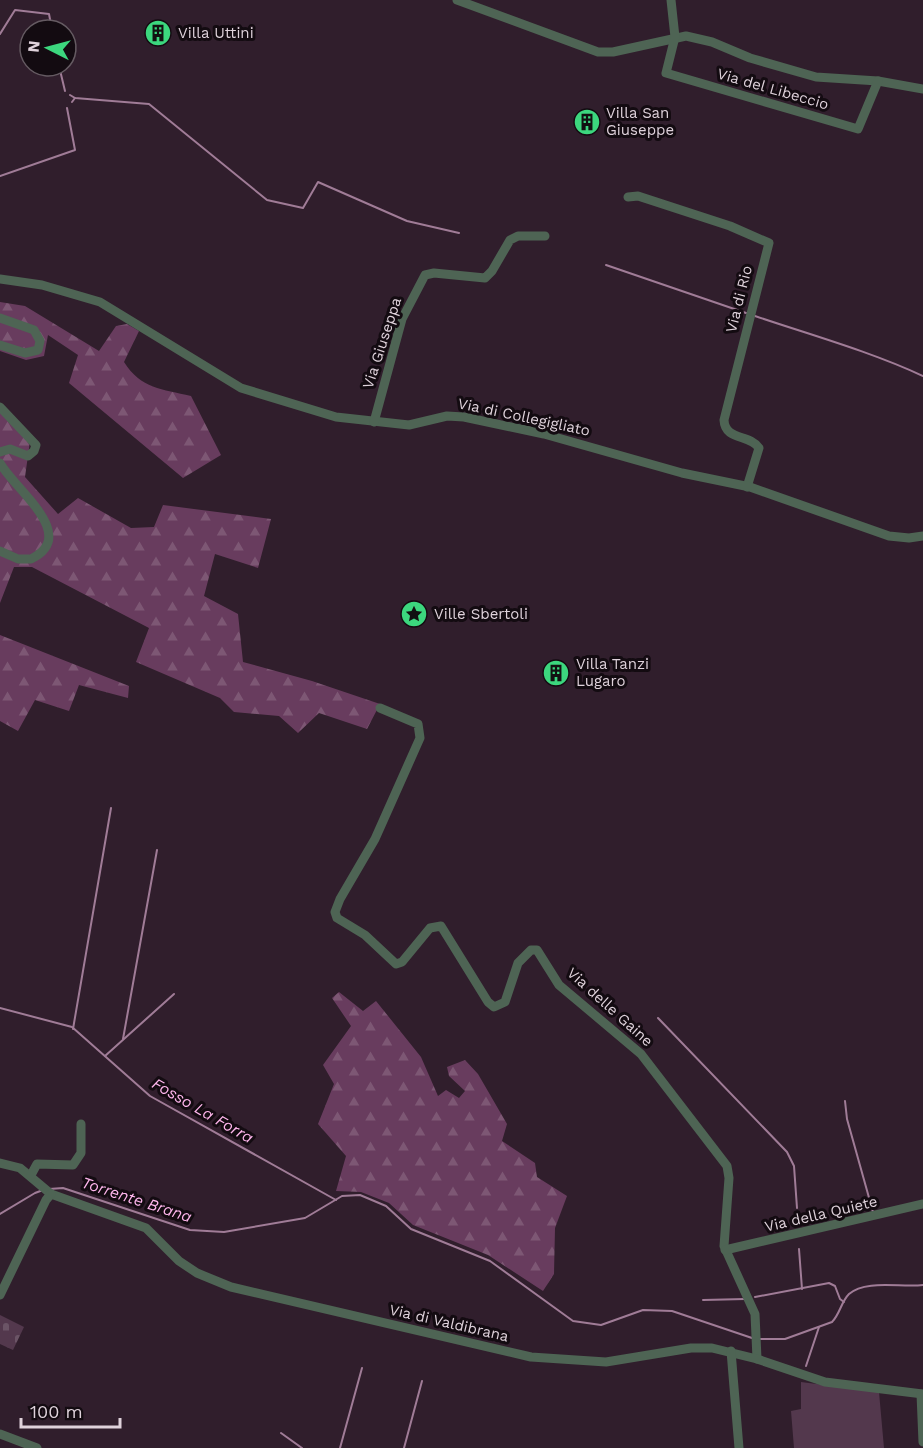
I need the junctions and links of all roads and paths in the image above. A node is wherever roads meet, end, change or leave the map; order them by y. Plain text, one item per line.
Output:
1 (458, 0) edge
2 (671, 0) edge
3 (675, 37) junction
4 (878, 81) junction
5 (923, 89) edge
6 (628, 197) dead end
7 (545, 236) dead end
8 (0, 279) edge
9 (0, 318) edge
10 (0, 345) edge
11 (0, 407) edge
12 (374, 422) junction
13 (0, 452) edge
14 (0, 463) edge
15 (747, 487) junction
16 (920, 536) edge
17 (0, 551) edge
18 (380, 708) dead end
19 (81, 1124) dead end
20 (0, 1162) edge
21 (31, 1175) junction
22 (50, 1193) junction
23 (923, 1204) edge
24 (725, 1250) junction
25 (0, 1295) edge
26 (731, 1351) junction
27 (757, 1359) junction
28 (922, 1394) edge
29 (0, 1434) edge
30 (923, 1442) edge
31 (739, 1447) edge
32 (37, 1448) edge

1 - 3 street
2 - 3 street
3 - 4 street
3 - 4 street, Via del Libeccio
4 - 5 street
6 - 15 street, Via di Rio
7 - 12 street, Via Giuseppa
8 - 12 street, Via di Collegigliato
9 - 10 street
11 - 13 street
12 - 15 street, Via di Collegigliato
14 - 17 street
15 - 16 street, Via di Collegigliato
18 - 24 street, Via delle Gaine
19 - 21 street
20 - 21 street, Via di Valdibrana
21 - 22 street, Via di Valdibrana
22 - 25 street
22 - 26 street, Via di Valdibrana
23 - 24 street, Via della Quiete
24 - 27 street, Via delle Gaine
26 - 27 street, Via di Valdibrana
26 - 31 street
27 - 28 street, Via di Valdibrana
28 - 30 street
29 - 32 street

